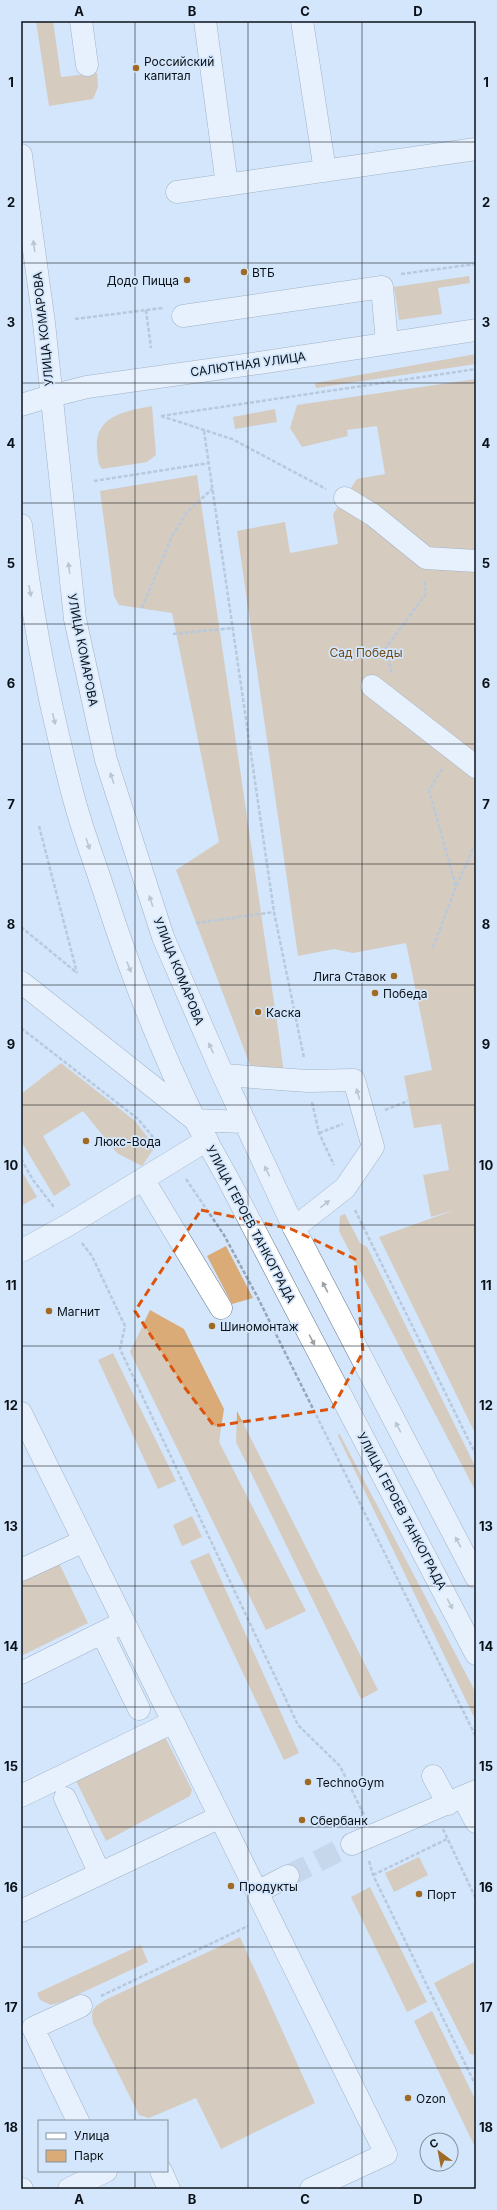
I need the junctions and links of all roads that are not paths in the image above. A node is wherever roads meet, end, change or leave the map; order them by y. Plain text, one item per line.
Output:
1 (81, 21) edge
2 (205, 21) edge
3 (302, 21) edge
4 (87, 65) dead end
5 (476, 149) edge
6 (21, 155) edge
7 (325, 171) junction
8 (227, 185) junction
9 (177, 192) dead end
10 (183, 316) dead end
11 (476, 330) edge
12 (387, 343) junction
13 (51, 396) junction
14 (21, 404) edge
15 (344, 498) road end
16 (21, 525) edge
17 (470, 564) edge
18 (372, 686) dead end
19 (476, 767) edge
20 (21, 982) edge
21 (223, 1075) junction
22 (195, 1120) junction
23 (244, 1122) junction
24 (207, 1140) junction
25 (143, 1179) junction
26 (294, 1228) junction
27 (21, 1251) edge
28 (221, 1308) dead end
29 (21, 1413) edge
30 (29, 1448) edge
31 (84, 1541) junction
32 (21, 1570) edge
33 (476, 1577) edge
34 (124, 1622) junction
35 (102, 1633) junction
36 (476, 1654) edge
37 (21, 1673) edge
38 (138, 1709) dead end
39 (173, 1722) junction
40 (433, 1776) dead end
41 (21, 1796) edge
42 (65, 1798) dead end
43 (455, 1801) edge
44 (220, 1816) junction
45 (476, 1822) edge
46 (352, 1844) tunnel mouth
47 (100, 1874) junction
48 (288, 1876) tunnel mouth
49 (257, 1892) junction
50 (21, 1911) edge
51 (80, 2006) road end
52 (78, 2120) edge
53 (102, 2172) edge
54 (161, 2172) edge
55 (69, 2189) edge
56 (169, 2189) edge
57 (311, 2189) edge

1 - 4 main road
2 - 8 main road
3 - 7 main road
5 - 7 main road
13 -> 6 main road, УЛИЦА КОМАРОВА
7 - 8 main road
8 - 9 main road
10 - 12 main road
11 - 12 main road, САЛЮТНАЯ УЛИЦА
12 - 13 main road, САЛЮТНАЯ УЛИЦА
13 - 14 main road, САЛЮТНАЯ УЛИЦА
21 -> 13 main road, УЛИЦА КОМАРОВА
15 - 17 main road
16 -> 22 main road
18 - 19 main road
20 - 22 main road, УЛИЦА ГЕРОЕВ ТАНКОГРАДА
21 - 23 main road, УЛИЦА КОМАРОВА
26 -> 21 main road
22 - 23 main road
22 - 24 main road, УЛИЦА ГЕРОЕВ ТАНКОГРАДА
26 -> 23 main road
24 - 25 main road
24 -> 36 main road, УЛИЦА ГЕРОЕВ ТАНКОГРАДА
25 - 27 main road
25 - 28 main road
33 -> 26 main road
29 - 30 main road
30 - 31 main road
31 - 32 main road
31 - 34 main road
34 - 35 main road
34 - 39 main road
35 - 37 main road
35 - 38 main road
39 - 41 main road
39 - 44 main road
40 - 43 main road
42 - 47 main road
43 - 45 main road
43 - 46 main road
44 - 47 main road
44 - 49 main road
47 - 50 main road
48 - 49 main road
49 - 57 main road
51 - 52 main road
53 - 55 main road
54 - 56 main road

